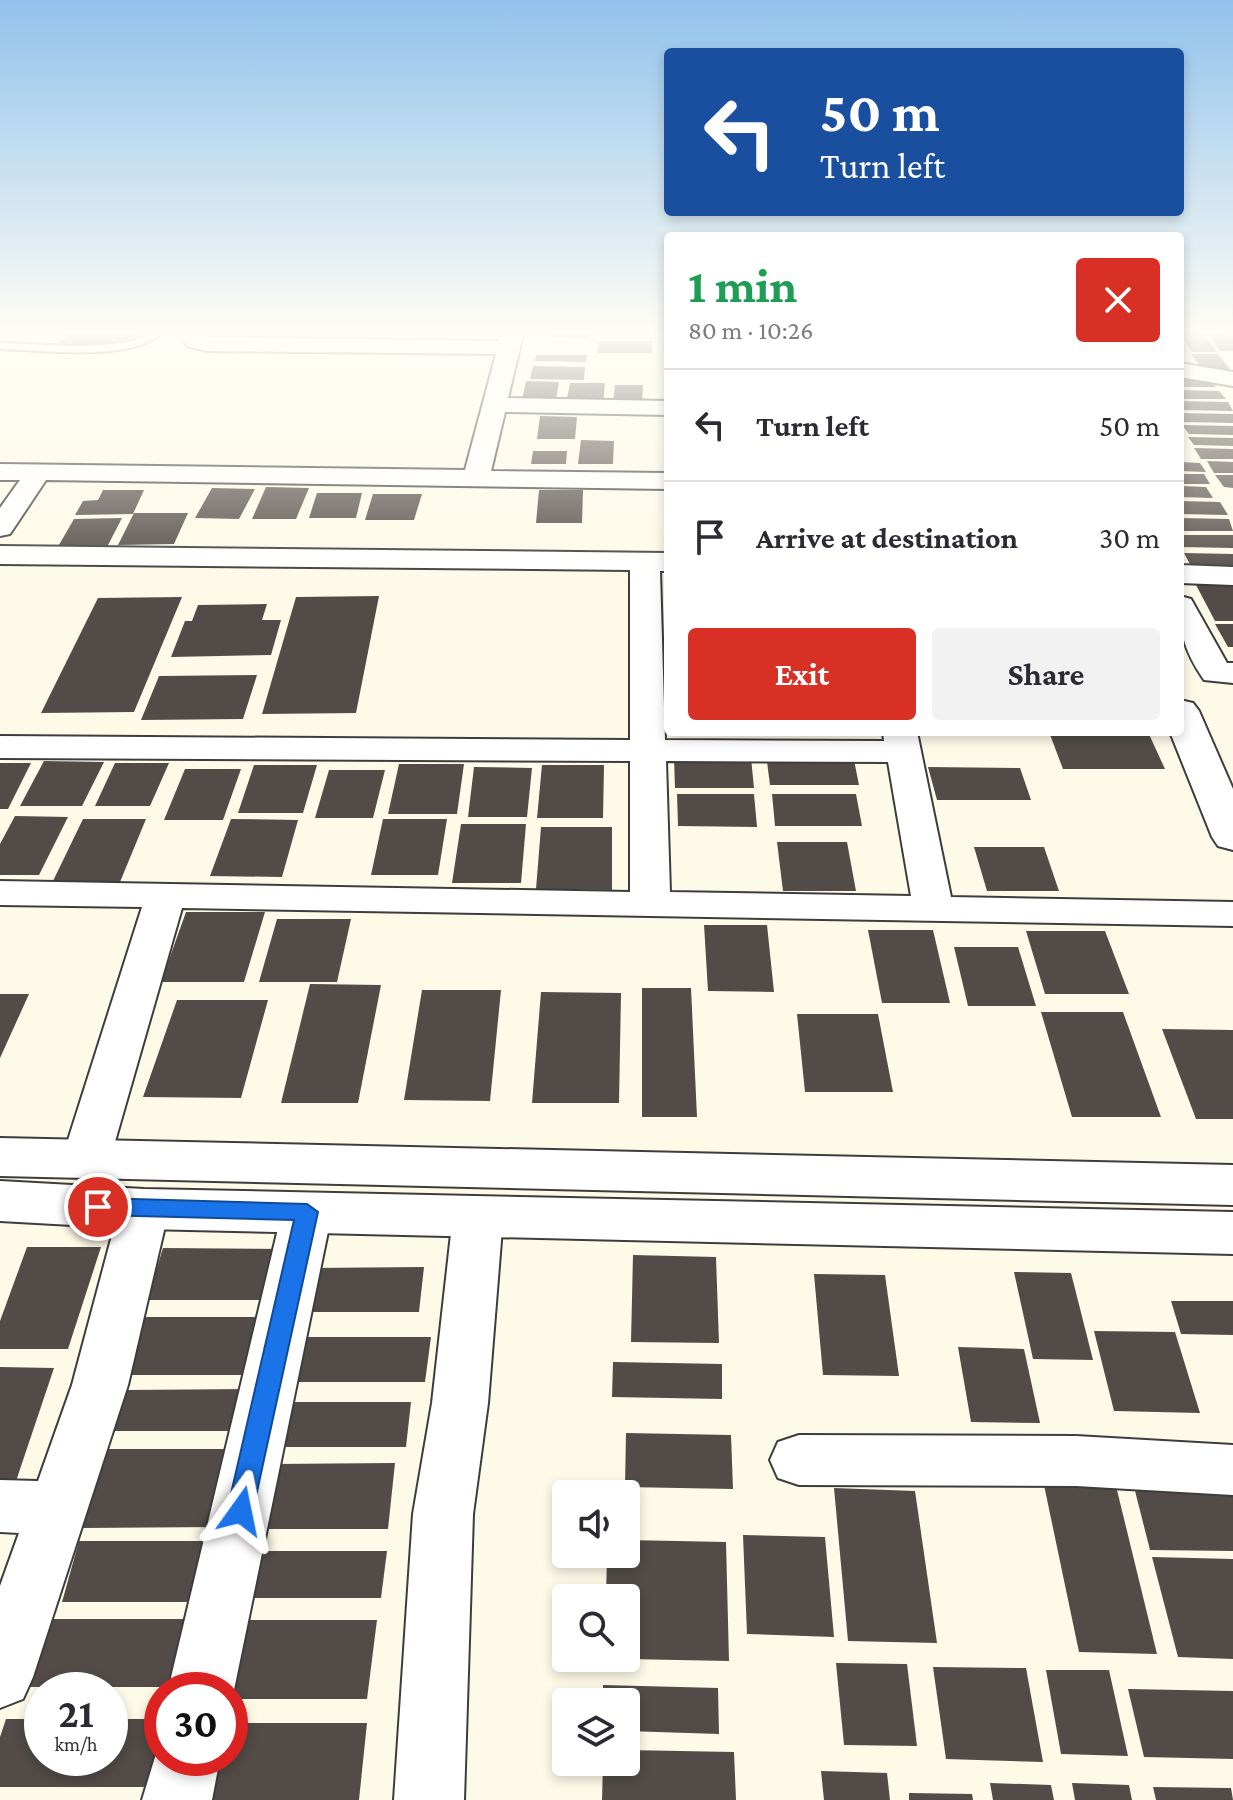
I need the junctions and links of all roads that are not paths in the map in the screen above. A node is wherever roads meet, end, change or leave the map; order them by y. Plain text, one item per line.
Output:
1 (490, 415) edge
2 (0, 472) edge
3 (38, 473) junction
4 (476, 478) junction
5 (664, 481) edge
6 (0, 528) edge
7 (0, 555) edge
8 (656, 562) edge
9 (1184, 574) edge
10 (1233, 576) edge
11 (1184, 613) edge
12 (1233, 673) edge
13 (1184, 720) edge
14 (902, 742) edge
15 (0, 747) edge
16 (648, 750) junction
17 (1230, 824) edge
18 (0, 893) edge
19 (166, 896) junction
20 (650, 904) junction
21 (933, 908) junction
22 (1233, 914) edge
23 (0, 1157) edge
24 (86, 1159) junction
25 (1233, 1185) edge
26 (326, 1196) junction
27 (0, 1201) edge
28 (144, 1209) junction
29 (478, 1216) junction
30 (1233, 1233) edge
31 (799, 1460) dead end
32 (1233, 1470) edge
33 (0, 1506) edge
34 (58, 1508) junction
35 (206, 1672) edge
36 (0, 1677) edge
37 (182, 1776) edge
38 (177, 1800) edge
39 (429, 1800) edge

1 - 4 street
2 - 3 street
3 - 4 street
3 - 6 street
4 - 5 street
7 - 8 street
8 - 16 street
9 - 10 street
11 - 12 street
13 - 17 street
14 - 16 street
14 - 21 street
15 - 16 street
16 - 20 street
18 - 19 street
19 - 20 street
19 - 24 street
20 - 21 street
21 - 22 street
23 - 24 street
24 - 26 street
25 - 26 street
26 - 28 street
26 - 29 street
26 - 35 street
27 - 28 street
28 - 34 street
29 - 30 street
29 - 39 street
31 - 32 street
33 - 34 street
34 - 36 street
37 - 38 street

